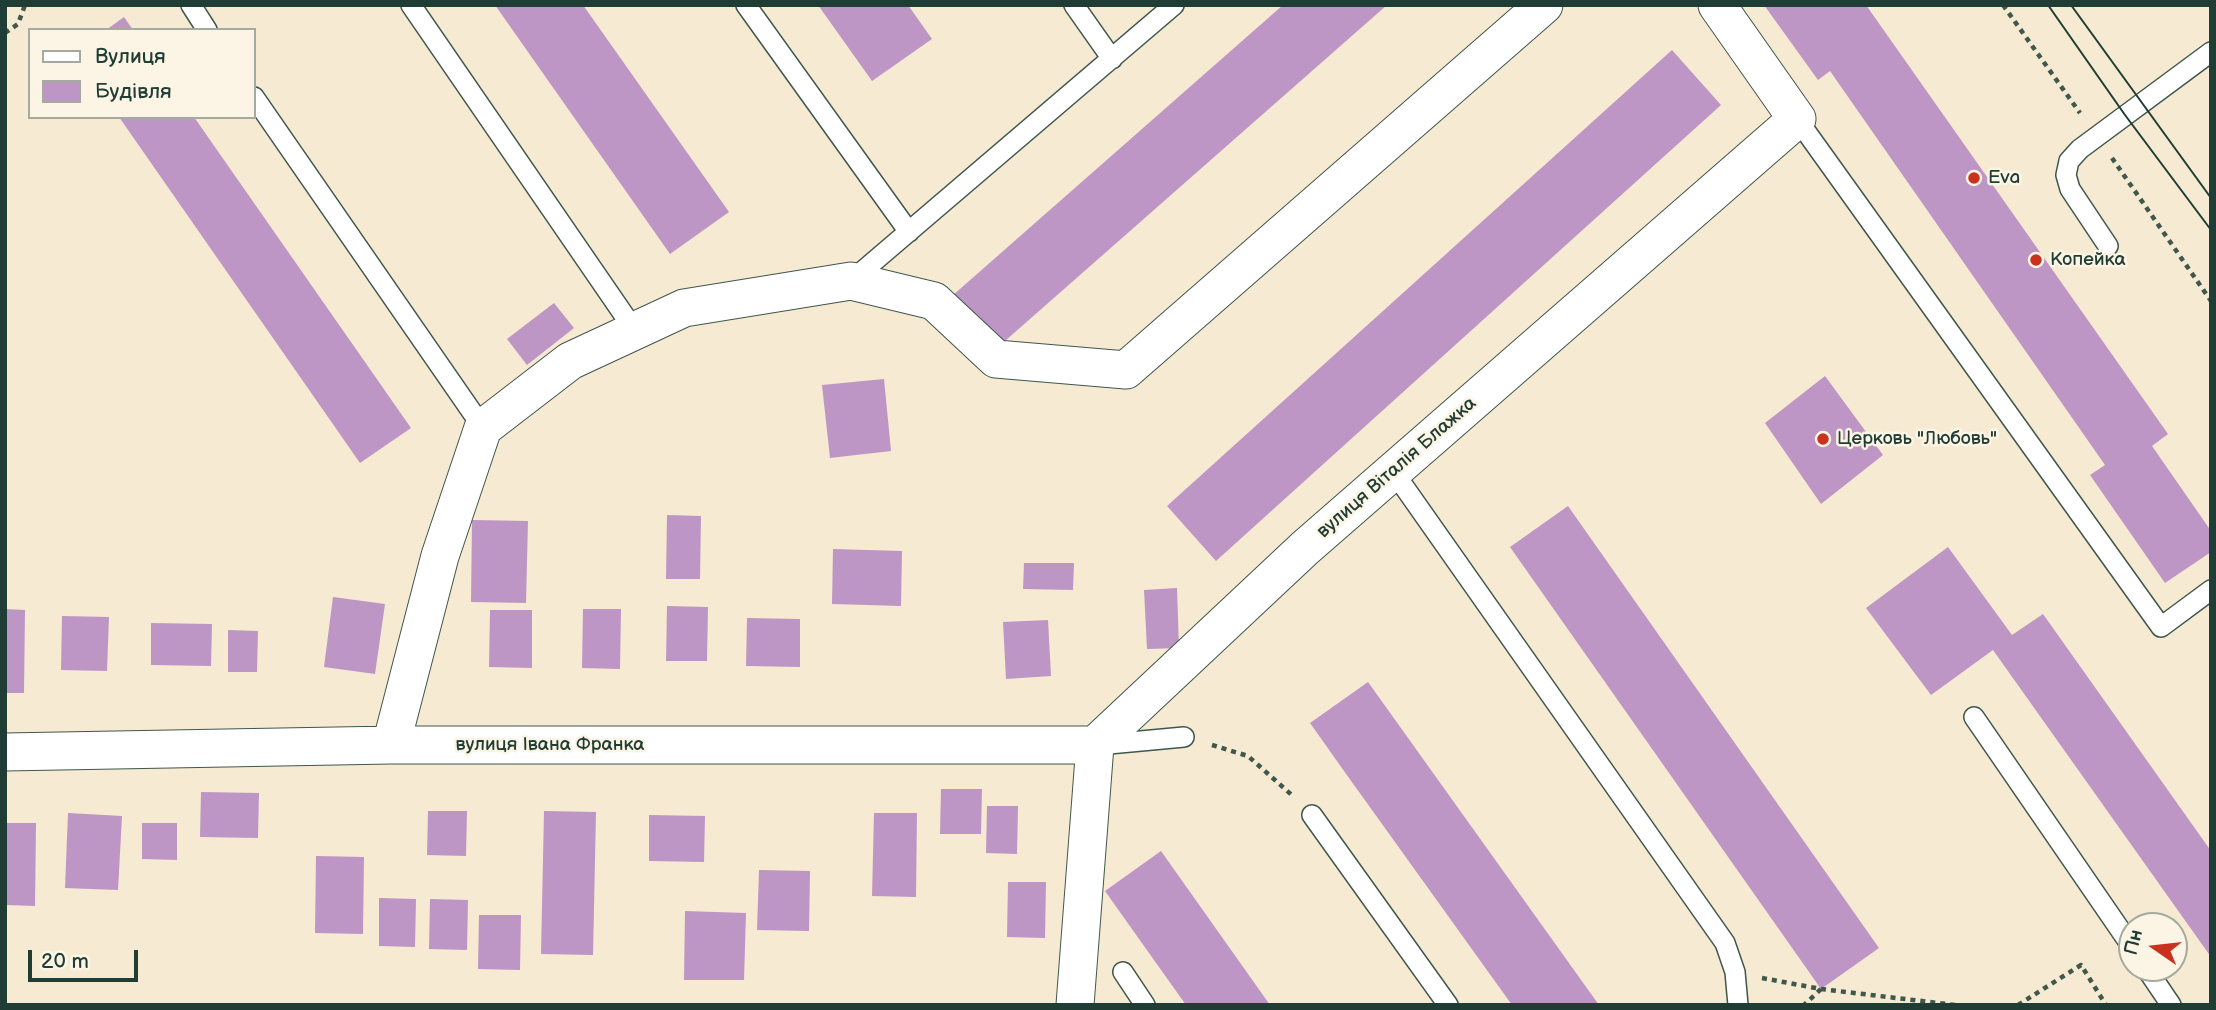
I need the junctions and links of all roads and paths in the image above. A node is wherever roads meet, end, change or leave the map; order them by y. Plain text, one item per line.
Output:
1 (25, 5) edge
2 (191, 5) edge
3 (411, 5) edge
4 (746, 5) edge
5 (1074, 5) edge
6 (1174, 5) edge
7 (1544, 5) edge
8 (1717, 5) edge
9 (207, 28) edge
10 (5, 33) edge
11 (2211, 52) edge
12 (1112, 60) junction
13 (256, 99) edge
14 (1797, 119) junction
15 (909, 232) junction
16 (2108, 246) dead end
17 (851, 281) junction
18 (635, 331) junction
19 (483, 428) junction
20 (1393, 471) junction
21 (2211, 590) edge
22 (1974, 717) dead end
23 (1184, 737) joint
24 (391, 745) junction
25 (1095, 746) junction
26 (5, 752) edge
27 (1312, 814) joint
28 (2118, 927) edge
29 (1123, 972) dead end
30 (1735, 972) junction
31 (2155, 982) edge
32 (1821, 989) junction
33 (1075, 1005) edge
34 (1145, 1005) edge
35 (1448, 1005) edge
36 (1738, 1005) edge
37 (1804, 1005) edge
38 (1955, 1005) edge
39 (2018, 1005) edge
40 (2106, 1005) edge
41 (2171, 1005) edge

1 - 10 path
2 - 9 lane
3 - 18 lane
4 - 15 lane
5 - 12 lane
6 - 12 lane
7 - 17 street
8 - 14 street
11 - 16 lane
12 - 15 lane
13 - 19 lane
14 - 20 street, вулиця Віталія Блажка
14 - 21 lane
15 - 17 lane
17 - 18 street
18 - 19 street
19 - 24 street
20 - 25 street, вулиця Віталія Блажка
20 - 30 lane
22 - 28 lane
23 - 25 lane
23 - 27 path
24 - 25 street, вулиця Івана Франка
24 - 26 street, вулиця Івана Франка
25 - 33 street
27 - 35 lane
29 - 34 lane
30 - 32 path
30 - 36 lane
31 - 41 lane
32 - 37 path
32 - 38 path
39 - 40 path

